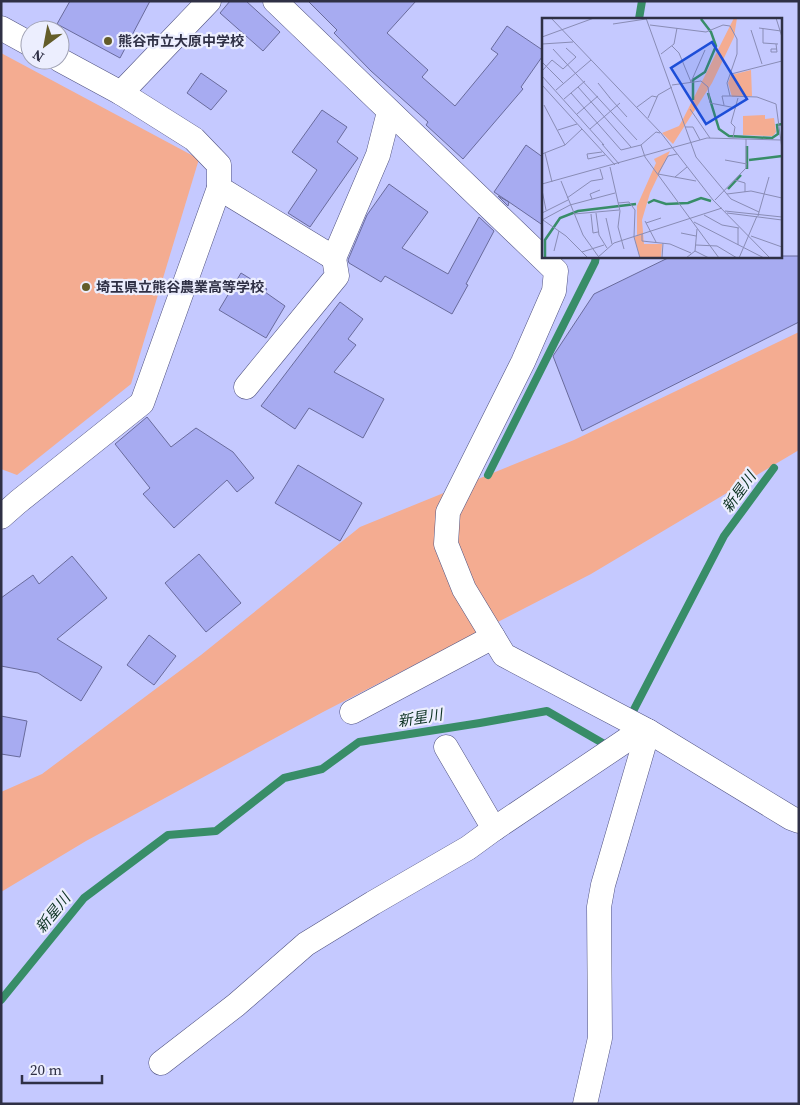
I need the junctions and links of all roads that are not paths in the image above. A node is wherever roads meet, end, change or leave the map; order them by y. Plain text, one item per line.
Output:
1 (209, 1) edge
2 (276, 1) edge
3 (1, 28) edge
4 (20, 38) edge
5 (70, 65) edge
6 (122, 93) junction
7 (389, 112) junction
8 (218, 188) junction
9 (334, 258) junction
10 (246, 388) dead end
11 (7, 504) edge
12 (493, 637) junction
13 (352, 712) dead end
14 (645, 730) junction
15 (446, 747) dead end
16 (799, 821) edge
17 (494, 829) junction
18 (161, 1063) dead end
19 (585, 1104) edge

1 - 6 street
2 - 7 street
3 - 4 street
5 - 6 street
6 - 8 street
7 - 9 street
7 - 12 street
8 - 9 street
8 - 11 street
9 - 10 street
12 - 13 street
12 - 14 street
14 - 16 street
14 - 17 street
14 - 19 street
15 - 17 street
17 - 18 street

